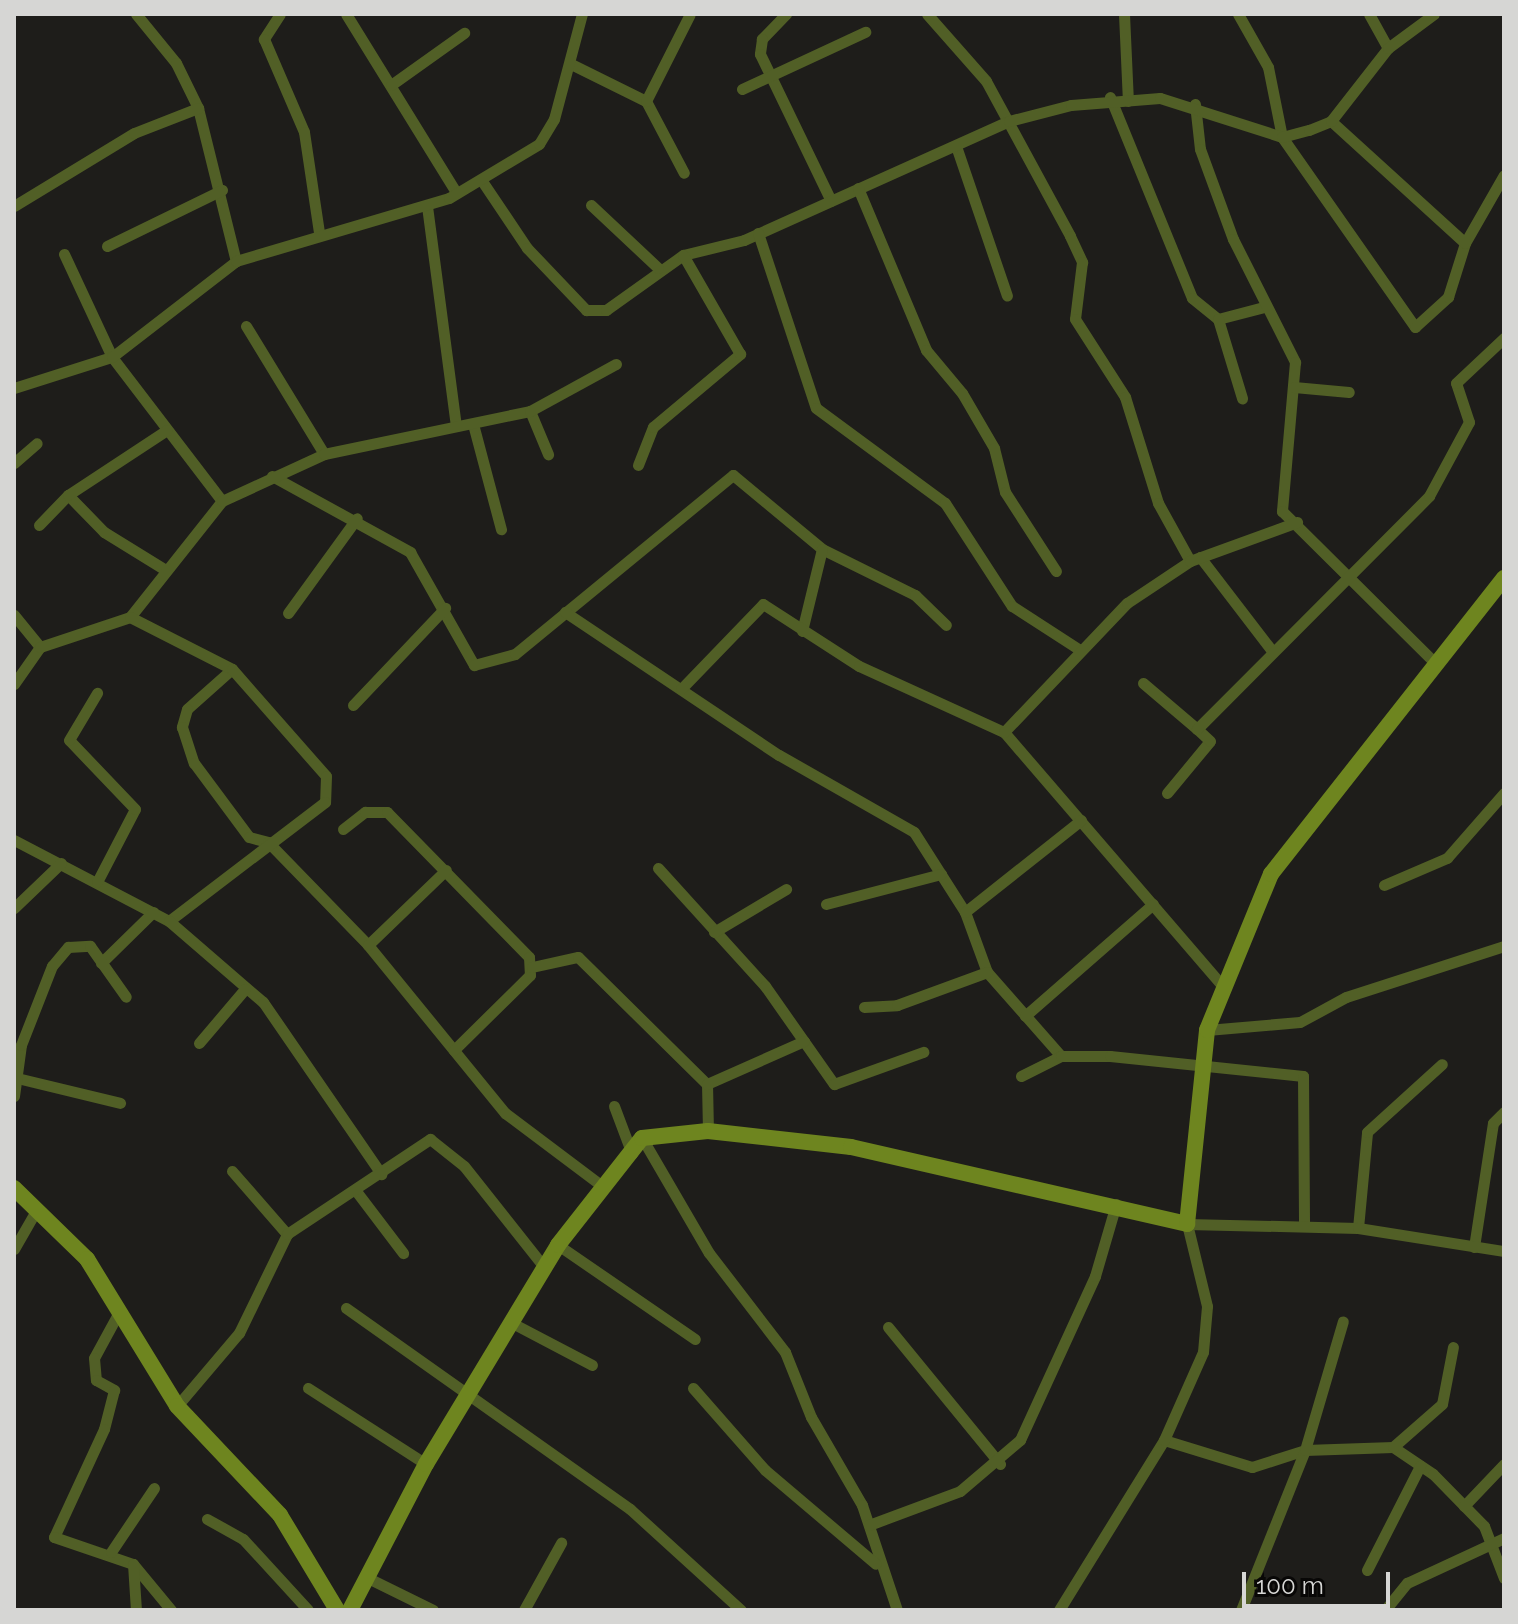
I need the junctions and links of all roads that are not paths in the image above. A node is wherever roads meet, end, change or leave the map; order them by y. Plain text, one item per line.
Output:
1 (136, 14) edge
2 (280, 14) edge
3 (346, 14) edge
4 (582, 14) edge
5 (690, 14) edge
6 (786, 14) edge
7 (927, 14) edge
8 (1124, 14) edge
9 (1238, 14) edge
10 (1369, 14) edge
11 (1434, 14) edge
12 (865, 32) dead end
13 (464, 33) dead end
14 (1388, 48) junction
15 (571, 64) junction
16 (775, 80) junction
17 (391, 85) junction
18 (742, 89) dead end
19 (1110, 97) junction
20 (646, 101) junction
21 (1128, 101) junction
22 (1195, 104) junction
23 (198, 108) junction
24 (1009, 121) junction
25 (1331, 121) junction
26 (1282, 137) junction
27 (956, 146) junction
28 (684, 173) dead end
29 (1504, 175) edge
30 (482, 181) junction
31 (858, 188) junction
32 (222, 190) junction
33 (456, 192) junction
34 (831, 201) junction
35 (591, 205) dead end
36 (14, 206) edge
37 (427, 206) junction
38 (319, 232) junction
39 (758, 233) junction
40 (1465, 243) junction
41 (107, 246) dead end
42 (64, 254) dead end
43 (683, 255) junction
44 (236, 261) junction
45 (658, 268) junction
46 (1007, 296) dead end
47 (1264, 307) junction
48 (1218, 319) junction
49 (246, 326) dead end
50 (1504, 338) edge
51 (112, 357) junction
52 (616, 364) dead end
53 (1294, 387) junction
54 (14, 388) edge
55 (1349, 392) dead end
56 (1242, 398) dead end
57 (530, 411) junction
58 (473, 424) junction
59 (456, 426) junction
60 (167, 430) junction
61 (37, 443) dead end
62 (324, 454) junction
63 (548, 454) dead end
64 (14, 463) edge
65 (638, 465) dead end
66 (272, 476) junction
67 (68, 495) junction
68 (222, 501) junction
69 (357, 518) junction
70 (1297, 522) junction
71 (39, 525) dead end
72 (501, 529) dead end
73 (822, 549) junction
74 (1195, 559) junction
75 (164, 569) junction
76 (1056, 571) dead end
77 (1351, 577) junction
78 (1503, 581) edge
79 (445, 608) junction
80 (565, 612) junction
81 (288, 613) dead end
82 (14, 615) edge
83 (130, 617) junction
84 (946, 625) dead end
85 (802, 631) junction
86 (40, 647) junction
87 (1080, 650) junction
88 (1272, 651) junction
89 (1436, 664) junction
90 (232, 669) junction
91 (1143, 683) dead end
92 (14, 684) edge
93 (681, 689) junction
94 (97, 693) dead end
95 (353, 705) dead end
96 (1197, 729) junction
97 (1004, 732) junction
98 (1167, 793) dead end
99 (1504, 793) edge
100 (1081, 820) junction
101 (343, 829) dead end
102 (14, 840) edge
103 (268, 842) junction
104 (61, 863) junction
105 (658, 868) dead end
106 (446, 870) junction
107 (941, 874) junction
108 (97, 882) junction
109 (1384, 885) dead end
110 (786, 889) dead end
111 (826, 904) dead end
112 (1153, 904) junction
113 (14, 908) edge
114 (153, 912) junction
115 (965, 912) junction
116 (169, 921) junction
117 (714, 932) junction
118 (368, 945) junction
119 (1504, 946) edge
120 (101, 963) junction
121 (532, 967) junction
122 (987, 972) junction
123 (1221, 984) junction
124 (245, 989) junction
125 (126, 997) dead end
126 (864, 1007) dead end
127 (1025, 1016) junction
128 (1207, 1030) junction
129 (804, 1041) junction
130 (199, 1043) dead end
131 (454, 1050) junction
132 (923, 1052) dead end
133 (1061, 1056) junction
134 (1442, 1064) dead end
135 (1202, 1065) junction
136 (1021, 1076) dead end
137 (17, 1078) junction
138 (707, 1084) junction
139 (14, 1096) edge
140 (120, 1103) dead end
141 (614, 1106) dead end
142 (1504, 1112) edge
143 (708, 1131) junction
144 (642, 1138) junction
145 (632, 1154) junction
146 (232, 1171) dead end
147 (381, 1174) junction
148 (601, 1185) junction
149 (14, 1188) edge
150 (356, 1191) junction
151 (1116, 1204) junction
152 (37, 1209) junction
153 (1187, 1224) junction
154 (1304, 1224) junction
155 (1358, 1228) junction
156 (287, 1234) junction
157 (558, 1245) junction
158 (1474, 1247) junction
159 (14, 1249) edge
160 (1504, 1251) edge
161 (403, 1253) dead end
162 (544, 1267) junction
163 (346, 1308) dead end
164 (119, 1312) junction
165 (1343, 1321) dead end
166 (514, 1324) junction
167 (888, 1327) dead end
168 (695, 1339) dead end
169 (1453, 1347) dead end
170 (592, 1365) dead end
171 (308, 1388) dead end
172 (693, 1388) dead end
173 (470, 1400) junction
174 (177, 1406) junction
175 (1164, 1440) junction
176 (1393, 1447) junction
177 (1305, 1450) junction
178 (426, 1464) junction
179 (1000, 1464) junction
180 (1504, 1464) edge
181 (1420, 1466) junction
182 (154, 1488) dead end
183 (1464, 1506) junction
184 (207, 1519) dead end
185 (869, 1525) junction
186 (1498, 1540) edge
187 (561, 1543) dead end
188 (111, 1552) junction
189 (133, 1564) junction
190 (876, 1564) junction
191 (1367, 1570) dead end
192 (1504, 1578) edge
193 (372, 1580) junction
194 (136, 1610) edge
195 (171, 1610) edge
196 (308, 1610) edge
197 (337, 1610) edge
198 (350, 1610) edge
199 (433, 1610) edge
200 (524, 1610) edge
201 (741, 1610) edge
202 (897, 1610) edge
203 (1059, 1610) edge
204 (1241, 1610) edge
205 (1385, 1610) edge

1 - 23 street
2 - 38 street
3 - 17 street
4 - 15 street
5 - 20 street
6 - 16 street
7 - 24 street
8 - 21 street
9 - 26 street
10 - 14 street
11 - 14 street
12 - 16 street
13 - 17 street
14 - 25 street
15 - 20 street
15 - 30 street
16 - 18 street
16 - 34 street
17 - 33 street
19 - 21 street
19 - 24 street
19 - 48 street
20 - 28 street
21 - 22 street
22 - 26 street
22 - 47 street
23 - 32 street
23 - 36 street
24 - 27 street
24 - 74 street
25 - 26 street
25 - 40 street
26 - 40 street
27 - 31 street
27 - 46 street
29 - 40 street
30 - 33 street
30 - 45 street
31 - 34 street
31 - 76 street
32 - 41 street
32 - 44 street
33 - 37 street
34 - 39 street
35 - 45 street
37 - 38 street
37 - 59 street
38 - 44 street
39 - 43 street
39 - 87 street
42 - 51 street
43 - 45 street
43 - 65 street
44 - 51 street
47 - 48 street
47 - 53 street
48 - 56 street
49 - 62 street
50 - 77 street
51 - 54 street
51 - 60 street
52 - 57 street
53 - 55 street
53 - 70 street
57 - 58 street
57 - 63 street
58 - 59 street
58 - 72 street
59 - 62 street
60 - 67 street
60 - 68 street
61 - 64 street
62 - 66 street
66 - 68 street
66 - 69 street
67 - 71 street
67 - 75 street
68 - 75 street
69 - 79 street
69 - 81 street
70 - 74 street
70 - 77 street
73 - 80 street
73 - 84 street
73 - 85 street
74 - 87 street
74 - 88 street
75 - 83 street
77 - 88 street
77 - 89 street
78 - 89 street
79 - 80 street
79 - 95 street
80 - 93 street
82 - 86 street
83 - 86 street
83 - 90 street
85 - 93 street
85 - 97 street
86 - 92 street
87 - 97 street
88 - 96 street
89 - 123 street
90 - 103 street
90 - 103 street
91 - 96 street
93 - 107 street
94 - 108 street
96 - 98 street
97 - 100 street
99 - 109 street
100 - 112 street
100 - 115 street
101 - 106 street
102 - 104 street
103 - 116 street
103 - 118 street
104 - 108 street
104 - 113 street
105 - 117 street
106 - 118 street
106 - 121 street
107 - 111 street
107 - 115 street
108 - 114 street
110 - 117 street
112 - 123 street
112 - 127 street
114 - 116 street
114 - 120 street
115 - 122 street
116 - 124 street
117 - 129 street
118 - 131 street
119 - 128 street
120 - 125 street
120 - 137 street
121 - 131 street
121 - 138 street
122 - 126 street
122 - 127 street
123 - 128 street
124 - 130 street
124 - 147 street
127 - 133 street
128 - 135 street
129 - 132 street
129 - 138 street
131 - 148 street
133 - 135 street
133 - 136 street
134 - 155 street
135 - 153 street
135 - 154 street
137 - 139 street
137 - 140 street
138 - 143 street
141 - 145 street
142 - 158 street
143 - 144 street
143 - 151 street
144 - 145 street
144 - 185 street
145 - 148 street
146 - 156 street
147 - 150 street
147 - 162 street
148 - 157 street
149 - 152 street
150 - 156 street
150 - 161 street
151 - 153 street
151 - 179 street
152 - 159 street
152 - 164 street
153 - 154 street
153 - 175 street
154 - 155 street
155 - 158 street
156 - 174 street
157 - 162 street
157 - 168 street
158 - 160 street
162 - 166 street
163 - 173 street
164 - 174 street
164 - 188 street
165 - 177 street
166 - 170 street
166 - 173 street
167 - 179 street
169 - 176 street
171 - 178 street
172 - 190 street
173 - 178 street
173 - 201 street
174 - 197 street
175 - 177 street
175 - 203 street
176 - 177 street
176 - 181 street
177 - 204 street
178 - 193 street
179 - 185 street
180 - 183 street
181 - 183 street
181 - 191 street
182 - 188 street
183 - 186 street
184 - 196 street
185 - 190 street
186 - 192 street
186 - 205 street
187 - 200 street
188 - 189 street
189 - 194 street
189 - 195 street
190 - 202 street
193 - 198 street
193 - 199 street

